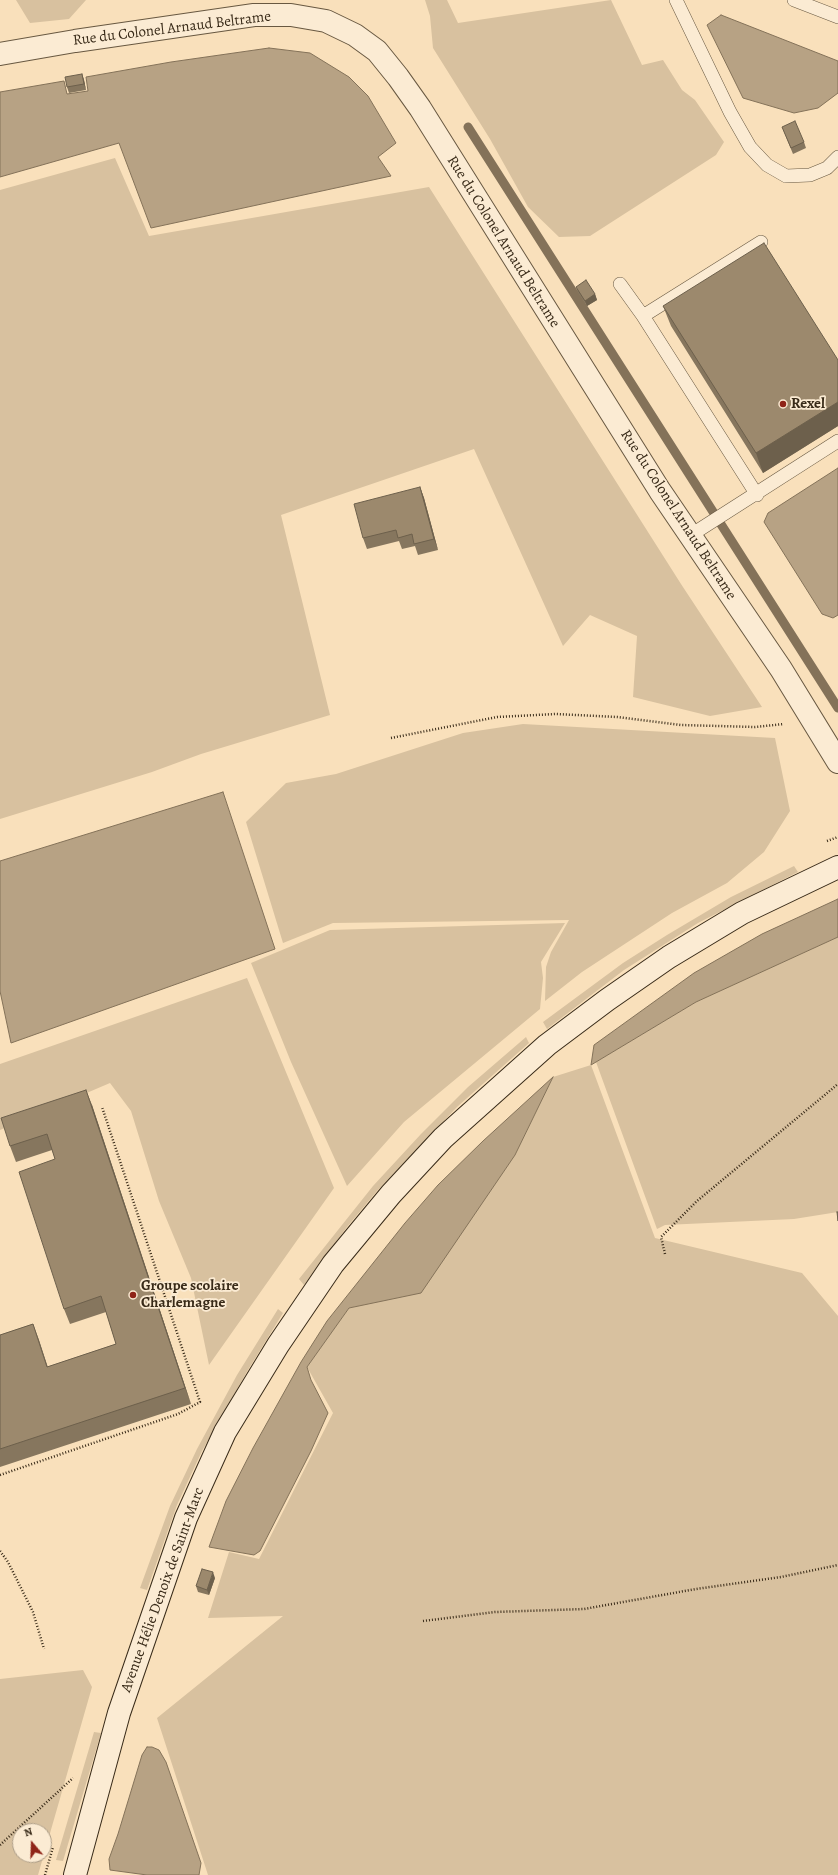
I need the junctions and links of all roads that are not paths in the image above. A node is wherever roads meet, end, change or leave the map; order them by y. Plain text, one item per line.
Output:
1 (676, 0) edge
2 (794, 0) edge
3 (838, 17) edge
4 (0, 54) edge
5 (838, 158) edge
6 (761, 242) dead end
7 (620, 284) dead end
8 (643, 316) junction
9 (838, 441) edge
10 (756, 495) junction
11 (691, 535) junction
12 (838, 762) edge
13 (838, 867) edge
14 (75, 1875) edge

1 - 5 lane
2 - 3 lane
4 - 11 street, Rue du Colonel Arnaud Beltrame
6 - 8 lane
7 - 8 lane
8 - 10 lane
9 - 10 lane
10 - 11 lane
11 - 12 street, Rue du Colonel Arnaud Beltrame
13 - 14 street, Avenue Hélie Denoix de Saint-Marc

